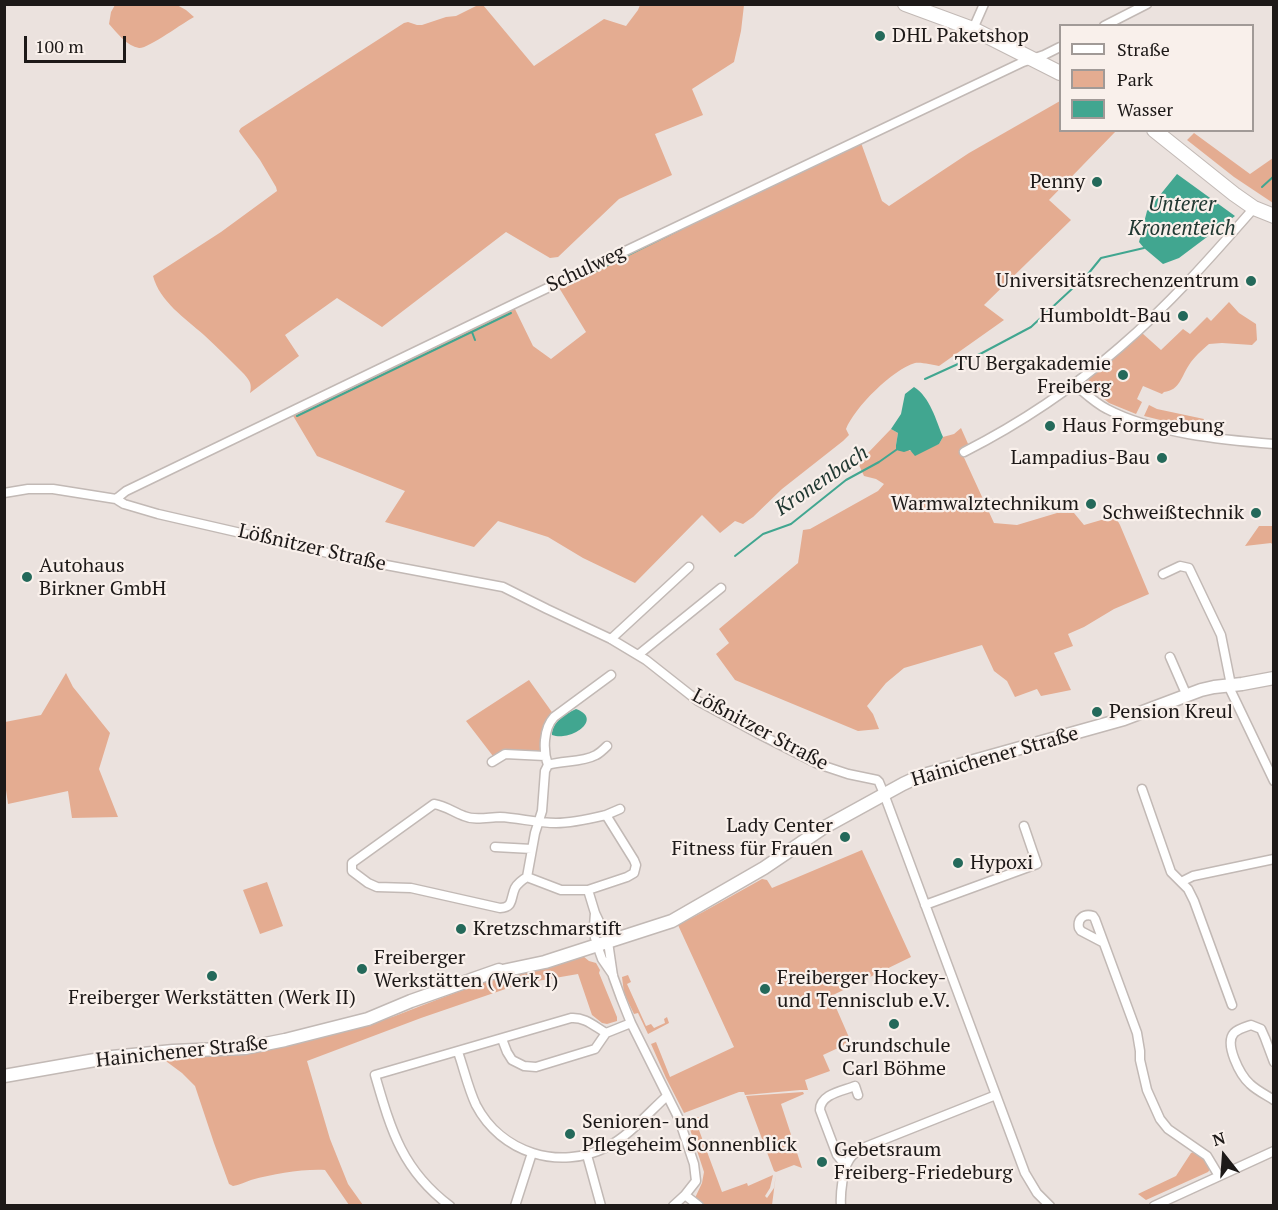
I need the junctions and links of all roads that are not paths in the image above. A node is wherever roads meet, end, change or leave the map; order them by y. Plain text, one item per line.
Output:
1 (905, 4) edge
2 (984, 4) edge
3 (1147, 4) edge
4 (1108, 24) edge
5 (974, 29) junction
6 (1059, 47) edge
7 (1032, 59) junction
8 (1059, 72) edge
9 (1157, 132) edge
10 (1254, 208) junction
11 (1274, 216) edge
12 (1074, 384) junction
13 (1274, 444) edge
14 (964, 452) dead end
15 (4, 493) edge
16 (116, 499) junction
17 (689, 567) dead end
18 (1163, 574) dead end
19 (721, 588) dead end
20 (611, 639) junction
21 (638, 655) junction
22 (1170, 657) dead end
23 (611, 675) dead end
24 (1274, 678) edge
25 (1229, 685) junction
26 (1187, 696) junction
27 (607, 746) dead end
28 (545, 756) junction
29 (492, 762) dead end
30 (548, 765) junction
31 (1274, 782) edge
32 (1142, 789) dead end
33 (885, 794) junction
34 (620, 809) dead end
35 (606, 815) junction
36 (540, 822) junction
37 (1024, 826) dead end
38 (495, 847) dead end
39 (532, 849) junction
40 (1274, 859) edge
41 (527, 877) junction
42 (1181, 882) junction
43 (588, 890) junction
44 (925, 905) junction
45 (601, 940) junction
46 (1102, 942) dead end
47 (1232, 1005) dead end
48 (631, 1023) junction
49 (606, 1033) junction
50 (502, 1039) junction
51 (458, 1052) junction
52 (1274, 1062) edge
53 (4, 1076) edge
54 (858, 1095) dead end
55 (996, 1095) junction
56 (667, 1096) junction
57 (1274, 1100) edge
58 (1274, 1151) edge
59 (532, 1153) junction
60 (587, 1155) junction
61 (846, 1166) junction
62 (1219, 1176) junction
63 (685, 1196) junction
64 (450, 1206) edge
65 (515, 1206) edge
66 (601, 1206) edge
67 (673, 1206) edge
68 (699, 1206) edge
69 (841, 1206) edge
70 (1050, 1206) edge
71 (1154, 1206) edge

1 - 5 main road
2 - 5 street
3 - 4 street
5 - 7 main road
6 - 7 street, Schulweg
7 - 8 main road
7 - 16 street, Schulweg
9 - 10 main road
10 - 11 main road
10 - 12 street
12 - 13 street
12 - 14 street
15 - 16 street, Lößnitzer Straße
16 - 20 street, Lößnitzer Straße
17 - 20 street
18 - 25 street
19 - 21 street
20 - 21 street, Lößnitzer Straße
21 - 33 street, Lößnitzer Straße
22 - 26 street
23 - 28 street
24 - 25 main road, Hainichener Straße
25 - 26 main road, Hainichener Straße
25 - 31 street
26 - 33 main road, Hainichener Straße
27 - 30 street
28 - 29 street
28 - 30 street
30 - 36 street
32 - 42 street
33 - 44 street
33 - 45 main road, Hainichener Straße
34 - 35 street
35 - 36 street
35 - 43 street
36 - 39 street
36 - 41 street
37 - 44 street
38 - 39 street
39 - 41 street
40 - 42 street
41 - 43 street
42 - 47 street
43 - 45 street
44 - 55 street
45 - 48 street
45 - 53 main road, Hainichener Straße
46 - 62 street
48 - 49 street
48 - 56 street
49 - 50 street
49 - 50 street
50 - 51 street
51 - 59 street
51 - 64 street
52 - 57 street
54 - 61 street
55 - 61 street
55 - 70 street
56 - 60 street
56 - 63 street
58 - 62 street
59 - 60 street
59 - 65 street
60 - 66 street
61 - 69 street
62 - 71 street
63 - 67 street
63 - 68 street

